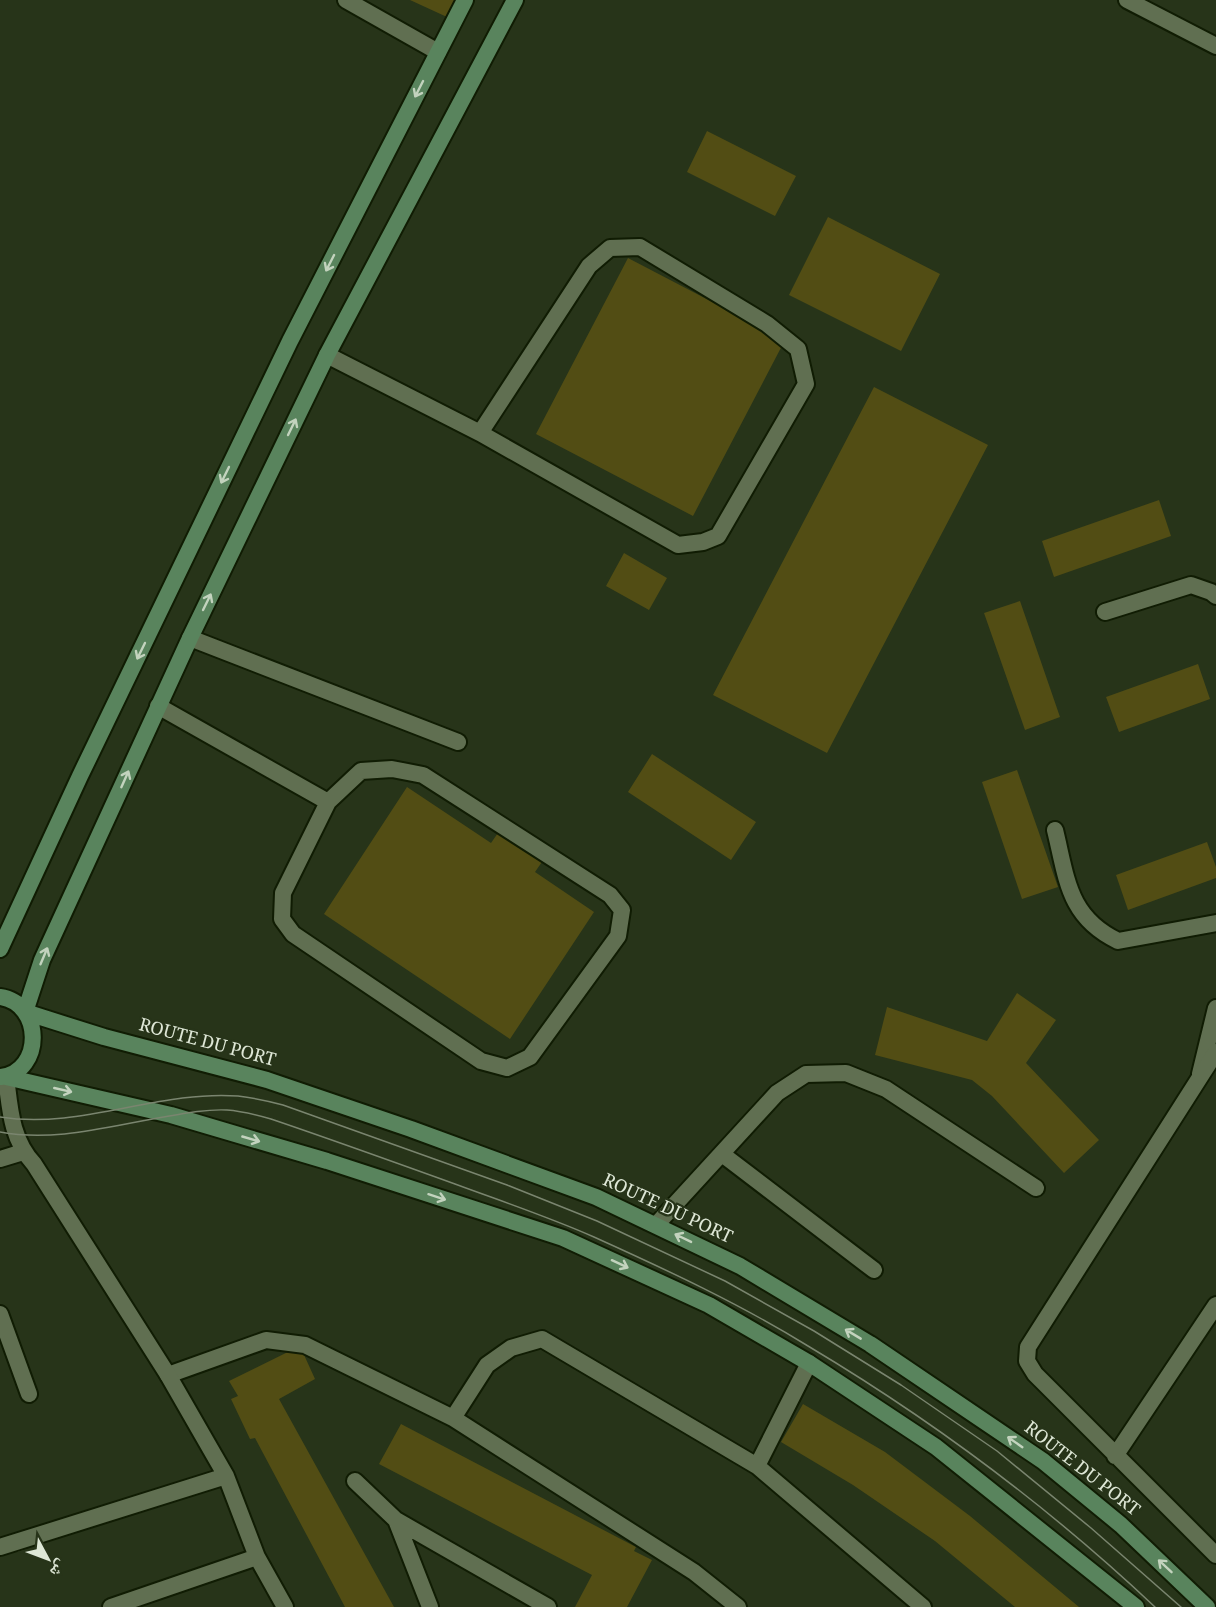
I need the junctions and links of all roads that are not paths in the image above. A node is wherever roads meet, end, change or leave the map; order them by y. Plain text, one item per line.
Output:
1 (346, 0) edge
2 (465, 0) edge
3 (515, 0) edge
4 (1127, 0) edge
5 (1216, 46) edge
6 (438, 52) junction
7 (327, 356) junction
8 (480, 433) junction
9 (1216, 596) edge
10 (1105, 612) dead end
11 (189, 638) junction
12 (158, 706) junction
13 (458, 742) dead end
14 (328, 802) junction
15 (1054, 830) dead end
16 (1216, 923) edge
17 (0, 949) edge
18 (0, 997) edge
19 (1216, 1008) edge
20 (25, 1012) junction
21 (1216, 1052) edge
22 (3, 1077) edge
23 (1198, 1080) junction
24 (23, 1152) junction
25 (722, 1154) junction
26 (0, 1159) edge
27 (1036, 1188) dead end
28 (656, 1225) junction
29 (874, 1270) dead end
30 (1216, 1305) edge
31 (0, 1314) edge
32 (809, 1363) junction
33 (168, 1375) junction
34 (29, 1394) dead end
35 (453, 1418) junction
36 (1115, 1456) junction
37 (757, 1466) junction
38 (226, 1476) junction
39 (355, 1481) dead end
40 (396, 1520) junction
41 (0, 1547) edge
42 (1216, 1555) edge
43 (257, 1557) junction
44 (547, 1606) edge
45 (111, 1607) edge
46 (285, 1607) edge
47 (430, 1607) edge
48 (738, 1607) edge
49 (923, 1607) edge
50 (1136, 1607) edge
51 (1207, 1607) edge

1 - 6 street
2 - 6 main road
3 - 7 main road
4 - 5 street
6 -> 17 main road
7 - 8 street
11 -> 7 main road
8 - 8 street
9 - 10 street
11 - 12 main road
11 - 13 street
12 - 14 street
20 -> 12 main road
14 - 14 street
15 - 16 street
18 - 20 main road, ROUTE DU PORT
19 - 23 street
20 - 22 main road
20 - 28 main road, ROUTE DU PORT
21 - 23 street
22 - 24 street
22 -> 32 main road
23 - 36 street
24 - 26 street
24 - 33 street
25 - 27 street
25 - 28 street
25 - 29 street
51 -> 28 main road, ROUTE DU PORT
30 - 36 street
31 - 34 street
32 - 37 street
32 - 50 main road
33 - 35 street
33 - 38 street
35 - 37 street
35 - 48 street
36 - 42 street
37 - 49 street
38 - 41 street
38 - 43 street
39 - 40 street
40 - 44 street
40 - 47 street
43 - 45 street
43 - 46 street

